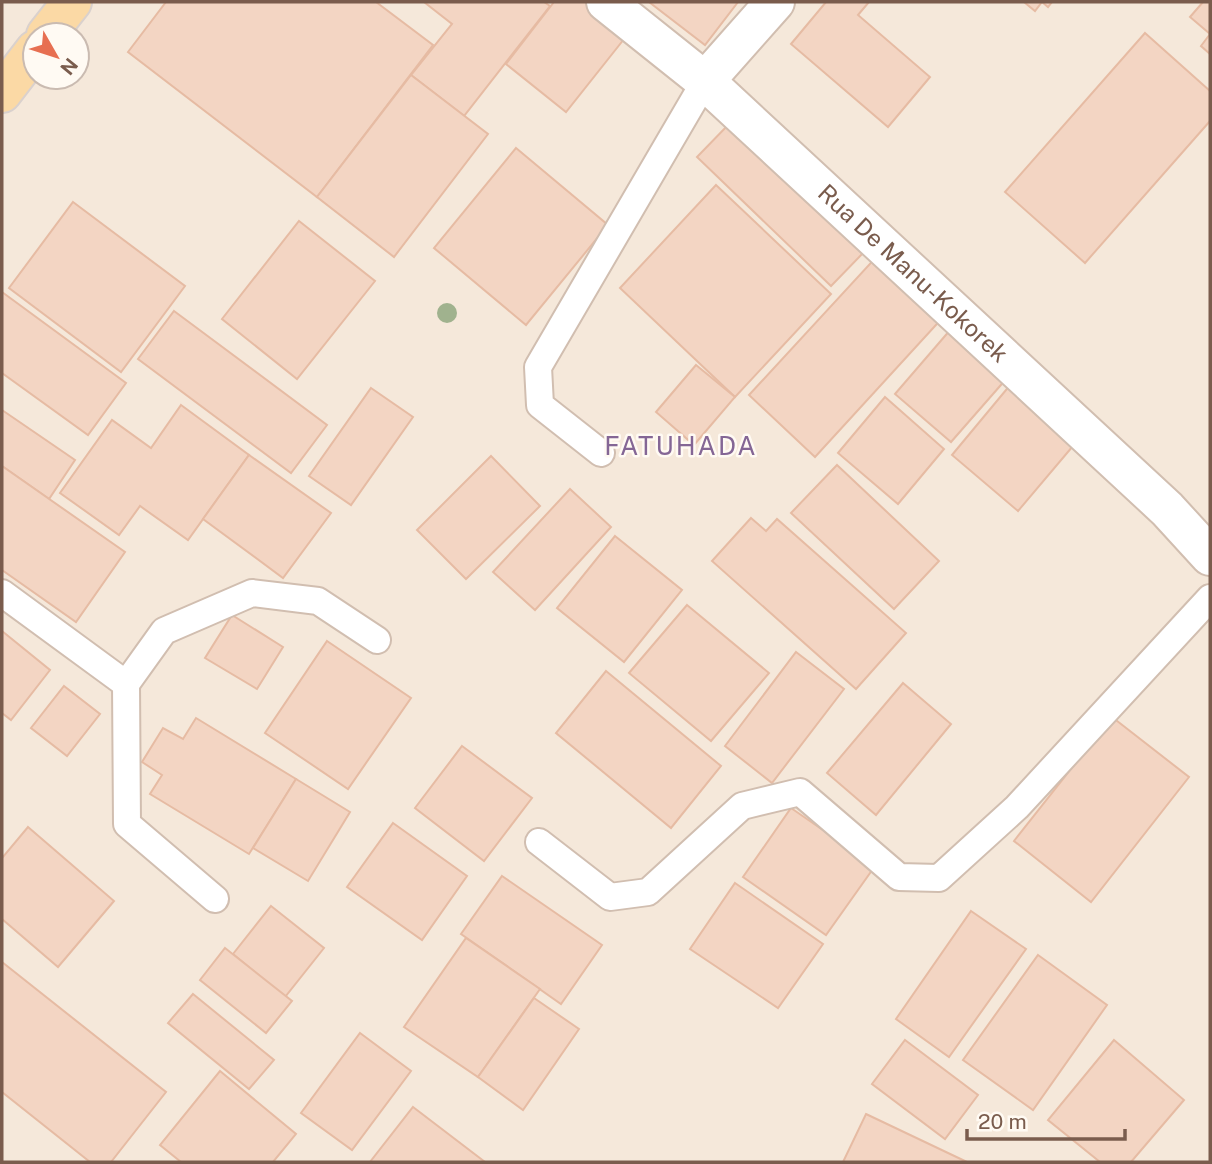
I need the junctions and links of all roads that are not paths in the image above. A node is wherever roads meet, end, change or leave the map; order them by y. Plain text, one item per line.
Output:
1 (72, 2) edge
2 (606, 2) edge
3 (775, 2) edge
4 (57, 21) edge
5 (21, 68) edge
6 (705, 81) junction
7 (2, 93) edge
8 (601, 453) dead end
9 (1210, 556) edge
10 (2, 593) edge
11 (1210, 598) edge
12 (377, 640) dead end
13 (126, 684) junction
14 (539, 842) dead end
15 (215, 899) dead end

1 - 4 main road
2 - 6 street, Rua De Manu-Kokorek
3 - 6 street
5 - 7 main road
6 - 8 lane
6 - 9 street, Rua De Manu-Kokorek
10 - 13 lane
11 - 14 lane
12 - 13 lane
13 - 15 lane

